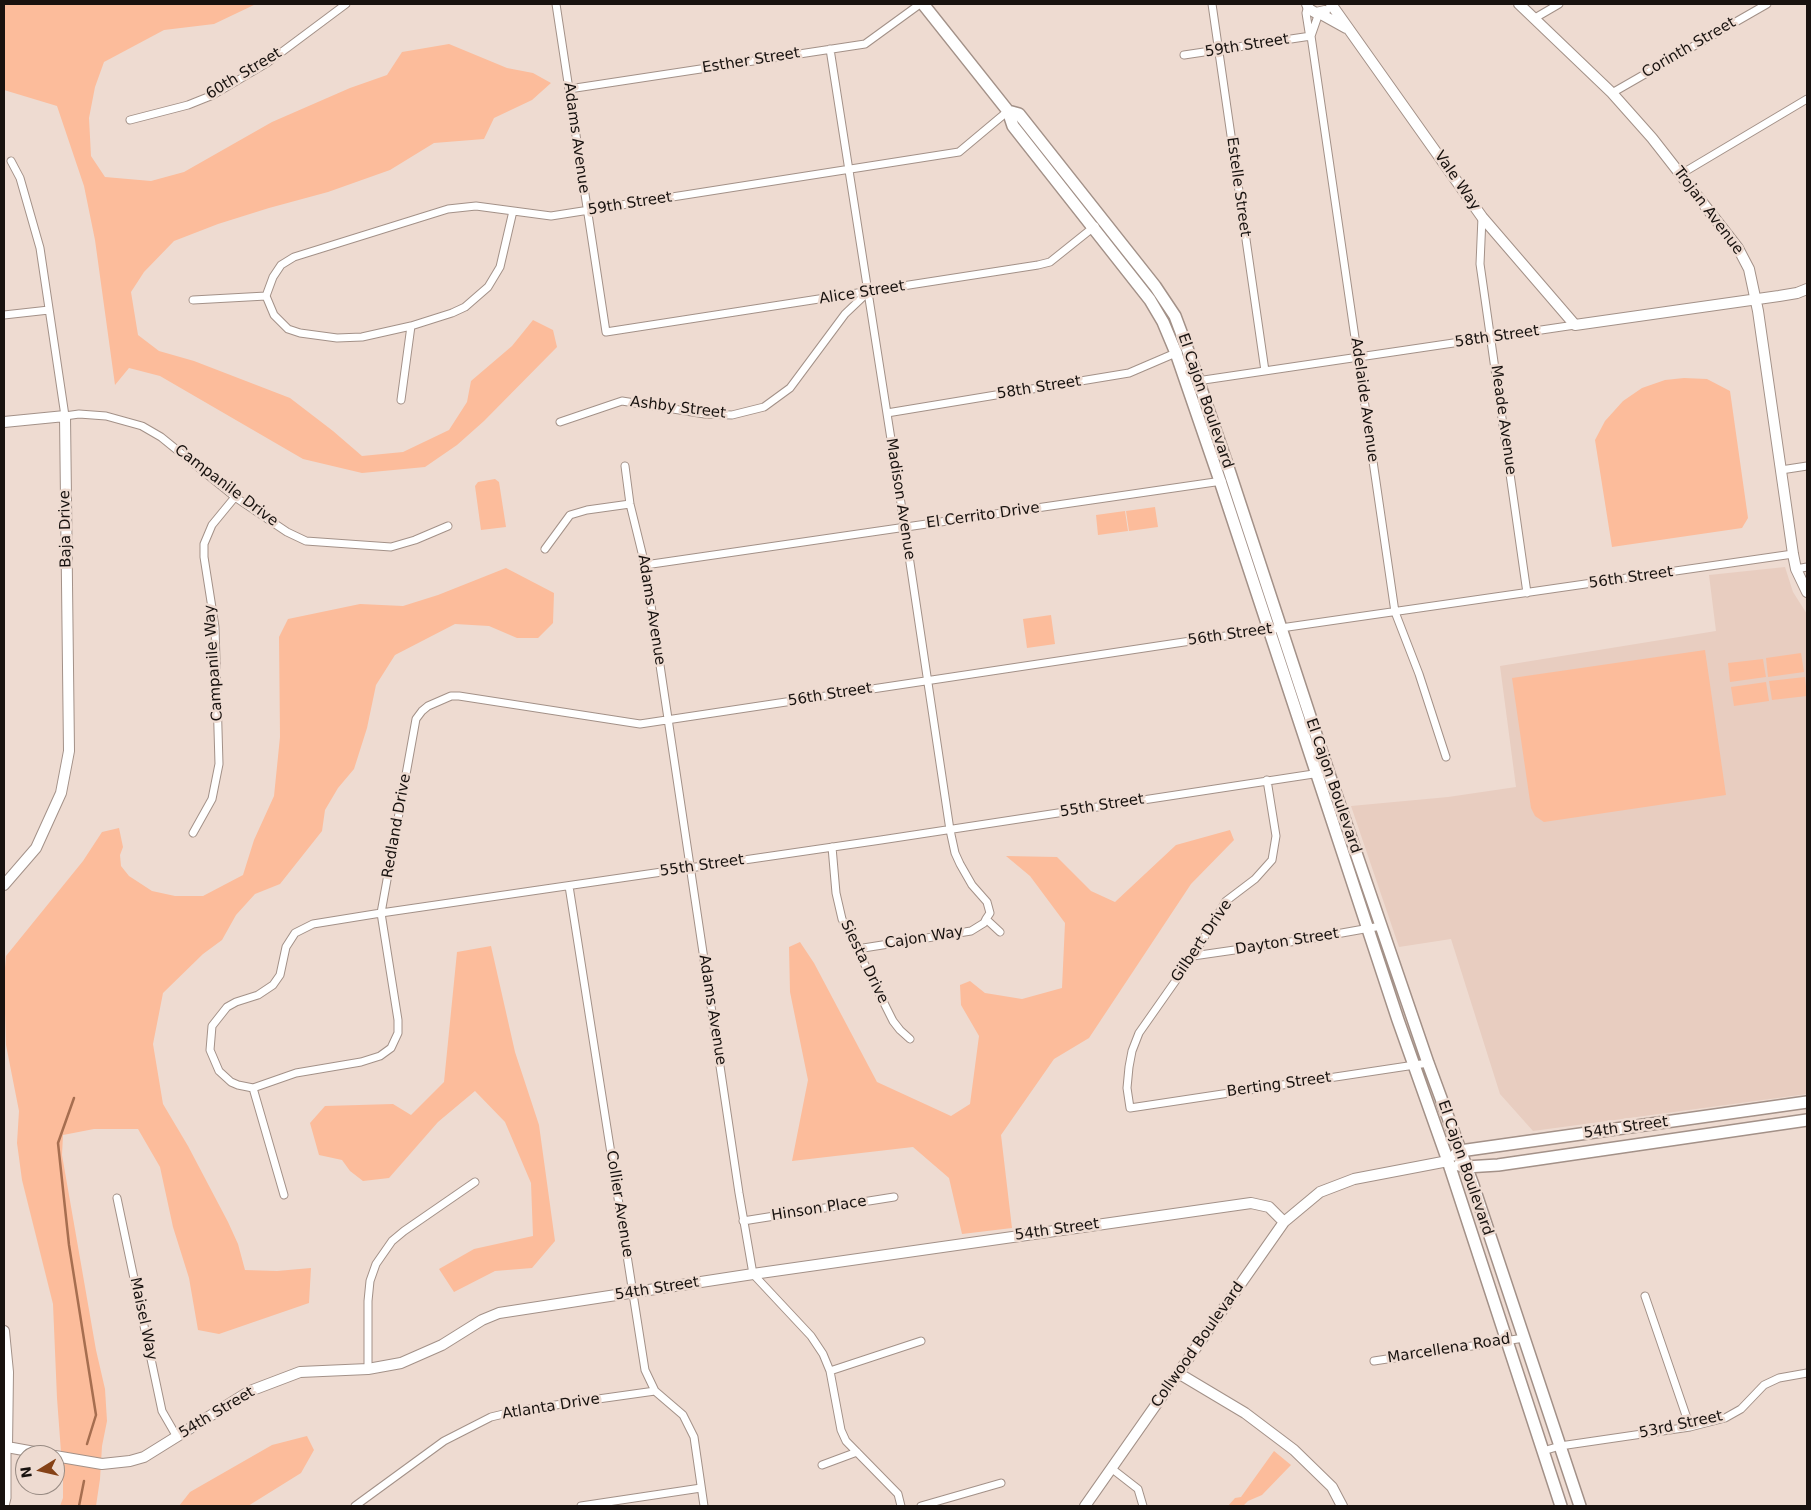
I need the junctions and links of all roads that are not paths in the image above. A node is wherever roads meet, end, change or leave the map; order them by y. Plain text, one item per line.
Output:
1 (346, 4) edge
2 (556, 4) edge
3 (920, 4) edge
4 (923, 4) edge
5 (1212, 4) edge
6 (1330, 4) edge
7 (1519, 4) edge
8 (1559, 4) edge
9 (1767, 4) edge
10 (1307, 5) edge
11 (1319, 13) junction
12 (1535, 18) junction
13 (1349, 30) junction
14 (1311, 36) junction
15 (830, 50) junction
16 (1219, 50) junction
17 (1184, 55) dead end
18 (569, 89) junction
19 (1612, 93) junction
20 (1807, 99) edge
21 (1008, 112) junction
22 (130, 120) dead end
23 (11, 161) dead end
24 (849, 170) junction
25 (1681, 174) junction
26 (513, 211) junction
27 (586, 211) junction
28 (1482, 217) junction
29 (1103, 219) junction
30 (1093, 227) junction
31 (1807, 289) edge
32 (867, 292) junction
33 (266, 296) junction
34 (1756, 299) junction
35 (193, 300) dead end
36 (49, 310) junction
37 (4, 315) edge
38 (1575, 325) junction
39 (410, 326) junction
40 (606, 332) joint
41 (1491, 338) junction
42 (1187, 348) junction
43 (1176, 353) junction
44 (1358, 357) junction
45 (1265, 371) junction
46 (1198, 381) junction
47 (1186, 382) junction
48 (400, 400) dead end
49 (886, 413) junction
50 (65, 416) junction
51 (4, 422) edge
52 (560, 422) dead end
53 (625, 466) dead end
54 (1807, 466) edge
55 (1781, 470) junction
56 (1232, 479) junction
57 (1220, 481) junction
58 (235, 497) junction
59 (630, 504) junction
60 (448, 526) dead end
61 (904, 527) junction
62 (545, 549) dead end
63 (1793, 554) junction
64 (645, 565) junction
65 (1807, 567) edge
66 (1796, 569) junction
67 (1807, 592) edge
68 (1528, 593) junction
69 (1395, 612) junction
70 (1274, 629) junction
71 (927, 680) junction
72 (669, 721) junction
73 (1446, 757) dead end
74 (1322, 772) junction
75 (1267, 780) junction
76 (950, 830) junction
77 (193, 833) dead end
78 (832, 847) junction
79 (690, 868) junction
80 (4, 885) edge
81 (569, 886) junction
82 (381, 913) junction
83 (986, 919) junction
84 (1381, 926) junction
85 (1367, 928) junction
86 (1000, 932) dead end
87 (857, 949) junction
88 (1193, 956) junction
89 (910, 1039) dead end
90 (1428, 1063) junction
91 (1415, 1064) junction
92 (253, 1088) junction
93 (1807, 1102) edge
94 (1130, 1108) joint
95 (1807, 1120) edge
96 (1460, 1151) junction
97 (1448, 1161) junction
98 (1466, 1167) junction
99 (475, 1182) dead end
100 (1320, 1192) joint
101 (284, 1195) dead end
102 (894, 1197) dead end
103 (117, 1198) dead end
104 (744, 1221) junction
105 (1284, 1222) junction
106 (753, 1274) junction
107 (633, 1293) junction
108 (1645, 1296) dead end
109 (4, 1331) edge
110 (1524, 1338) junction
111 (1507, 1340) junction
112 (921, 1341) dead end
113 (1374, 1361) dead end
114 (368, 1369) junction
115 (830, 1371) junction
116 (1178, 1372) junction
117 (1807, 1373) edge
118 (655, 1391) junction
119 (1690, 1427) junction
120 (177, 1437) junction
121 (1560, 1446) junction
122 (6, 1447) edge
123 (1543, 1451) junction
124 (856, 1452) junction
125 (65, 1458) edge
126 (822, 1465) dead end
127 (1111, 1468) junction
128 (1001, 1483) dead end
129 (701, 1488) junction
130 (1339, 1505) edge
131 (5, 1506) edge
132 (355, 1506) edge
133 (581, 1506) edge
134 (704, 1506) edge
135 (901, 1506) edge
136 (921, 1506) edge
137 (1085, 1506) edge
138 (1143, 1506) edge
139 (1561, 1506) edge
140 (1580, 1506) edge

1 - 22 street, 60th Street
2 - 18 street, Adams Avenue
3 - 15 street, Esther Street
4 - 21 main road, El Cajon Boulevard
5 - 16 street, Estelle Street
6 - 11 street, Vale Way
6 - 13 street, Vale Way
7 - 12 street, Trojan Avenue
8 - 12 street
9 - 19 street, Corinth Street
10 - 11 street, Vale Way
10 - 14 street, Adelaide Avenue
11 - 13 street, Vale Way
11 - 14 street, Adelaide Avenue
12 - 19 street, Trojan Avenue
13 - 28 street, Vale Way
14 - 16 street, 59th Street
14 - 44 street, Adelaide Avenue
15 - 18 street, Esther Street
15 - 24 street, Madison Avenue
16 - 17 street, 59th Street
16 - 45 street, Estelle Street
18 - 27 street, Adams Avenue
19 - 25 street, Trojan Avenue
20 - 25 street
21 - 24 street, 59th Street
21 - 29 main road, El Cajon Boulevard
21 - 30 main road, El Cajon Boulevard
23 - 36 street, Baja Drive
24 - 27 street, 59th Street
24 - 32 street, Madison Avenue
25 - 34 street, Trojan Avenue
26 - 27 street, 59th Street
26 - 33 street, 59th Street
26 - 39 street
27 - 40 street, Adams Avenue
28 - 38 street, Vale Way
28 - 41 street, Meade Avenue
29 - 30 street, Alice Street
29 - 42 main road, El Cajon Boulevard
30 - 32 street, Alice Street
30 - 43 main road, El Cajon Boulevard
31 - 34 street, 58th Street
32 - 40 street, Alice Street
32 - 49 street, Madison Avenue
32 - 52 street, Ashby Street
33 - 35 street
33 - 39 street
34 - 38 street, 58th Street
34 - 55 street, Trojan Avenue
36 - 37 street
36 - 50 street, Baja Drive
38 - 41 street, 58th Street
39 - 48 street
41 - 44 street, 58th Street
41 - 68 street, Meade Avenue
42 - 43 street, 58th Street
42 - 46 main road, El Cajon Boulevard
43 - 47 main road, El Cajon Boulevard
43 - 49 street, 58th Street
44 - 45 street, 58th Street
44 - 69 street, Adelaide Avenue
45 - 46 street, 58th Street
46 - 47 street, 58th Street
46 - 56 main road, El Cajon Boulevard
47 - 57 main road, El Cajon Boulevard
49 - 61 street, Madison Avenue
50 - 51 street, Campanile Drive
50 - 58 street, Campanile Drive
50 - 80 street, Baja Drive
53 - 59 street, Adams Avenue
54 - 55 street
55 - 63 street, Trojan Avenue
56 - 57 street, El Cerrito Drive
56 - 70 main road, El Cajon Boulevard
57 - 61 street, El Cerrito Drive
57 - 70 main road, El Cajon Boulevard
58 - 60 street, Campanile Drive
58 - 77 street, Campanile Way
59 - 62 street
59 - 64 street, Adams Avenue
61 - 64 street, El Cerrito Drive
61 - 71 street, Madison Avenue
63 - 66 street, Trojan Avenue
63 - 68 street, 56th Street
64 - 72 street, Adams Avenue
65 - 66 street
66 - 67 street, Trojan Avenue
68 - 69 street, 56th Street
69 - 70 street, 56th Street
69 - 73 street, Adelaide Avenue
70 - 71 street, 56th Street
70 - 74 main road, El Cajon Boulevard
71 - 72 street, 56th Street
71 - 76 street, Madison Avenue
72 - 79 street, Adams Avenue
72 - 82 street, Redland Drive
74 - 75 street, 55th Street
74 - 84 main road, El Cajon Boulevard
74 - 85 main road, El Cajon Boulevard
75 - 76 street, 55th Street
75 - 88 street, Gilbert Drive
76 - 78 street, 55th Street
76 - 83 street, Madison Avenue
78 - 79 street, 55th Street
78 - 87 street, Siesta Drive
79 - 81 street, 55th Street
79 - 104 street, Adams Avenue
81 - 82 street, 55th Street
81 - 107 street, Collier Avenue
82 - 92 street, Redland Drive
82 - 92 street, 55th Street
83 - 86 street
83 - 87 street, Cajon Way
84 - 85 street, Dayton Street
84 - 90 main road, El Cajon Boulevard
85 - 88 street, Dayton Street
85 - 91 main road, El Cajon Boulevard
87 - 89 street, Siesta Drive
88 - 94 street, Gilbert Drive
90 - 91 street, Berting Street
90 - 96 main road, El Cajon Boulevard
91 - 94 street, Berting Street
91 - 97 main road, El Cajon Boulevard
92 - 101 street
93 - 96 main road, 54th Street
95 - 98 main road, 54th Street
96 - 97 main road, 54th Street
96 - 98 main road, El Cajon Boulevard
97 - 98 main road, 54th Street
97 - 100 street, 54th Street
97 - 111 main road, El Cajon Boulevard
98 - 110 main road, El Cajon Boulevard
99 - 114 street
100 - 105 street, Collwood Boulevard
102 - 104 street, Hinson Place
103 - 120 street, Maisel Way
104 - 106 street, Adams Avenue
105 - 106 street, 54th Street
105 - 116 street, Collwood Boulevard
106 - 107 street, 54th Street
106 - 115 street
107 - 114 street, 54th Street
107 - 118 street, Collier Avenue
108 - 119 street
109 - 122 street
110 - 111 street, Marcellena Road
110 - 121 main road, El Cajon Boulevard
111 - 113 street, Marcellena Road
111 - 123 main road, El Cajon Boulevard
112 - 115 street
114 - 120 street, 54th Street
115 - 124 street
116 - 127 street, Collwood Boulevard
116 - 130 street
117 - 119 street, 53rd Street
118 - 129 street, Collier Avenue
118 - 132 street, Atlanta Drive
119 - 121 street, 53rd Street
120 - 125 street, 54th Street
121 - 123 street, 53rd Street
121 - 140 main road, El Cajon Boulevard
122 - 131 street
123 - 139 main road, El Cajon Boulevard
124 - 126 street
124 - 135 street
127 - 137 street, Collwood Boulevard
127 - 138 street
128 - 136 street
129 - 133 street
129 - 134 street, Collier Avenue

